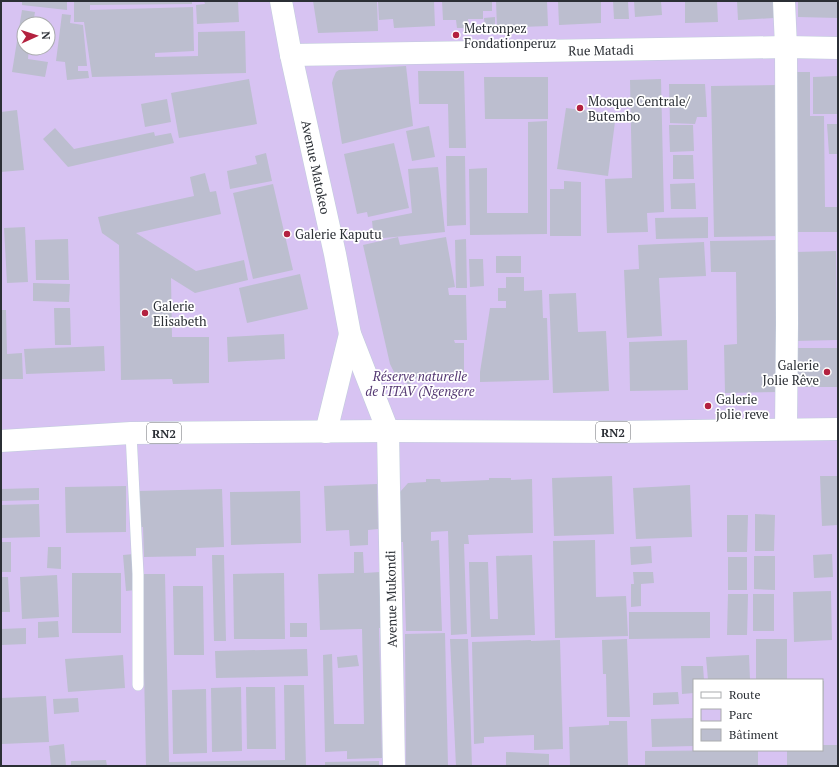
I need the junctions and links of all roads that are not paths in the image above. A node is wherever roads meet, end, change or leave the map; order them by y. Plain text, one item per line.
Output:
1 (282, 1) edge
2 (784, 1) edge
3 (786, 47) junction
4 (838, 48) edge
5 (291, 55) junction
6 (350, 334) junction
7 (786, 429) junction
8 (838, 429) edge
9 (388, 431) junction
10 (326, 432) junction
11 (131, 434) junction
12 (1, 441) edge
13 (138, 685) dead end
14 (394, 766) edge

1 - 5 main road, Avenue Matokeo
2 - 3 main road
3 - 4 main road, Rue Matadi
3 - 5 main road, Rue Matadi
3 - 7 main road
5 - 6 main road, Avenue Matokeo
6 - 9 main road
6 - 10 main road
7 - 8 main road, RN2
7 - 9 main road, RN2
9 - 10 main road, RN2
9 - 14 main road, Avenue Mukondi
10 - 11 main road, RN2
11 - 12 main road, RN2
11 - 13 lane

